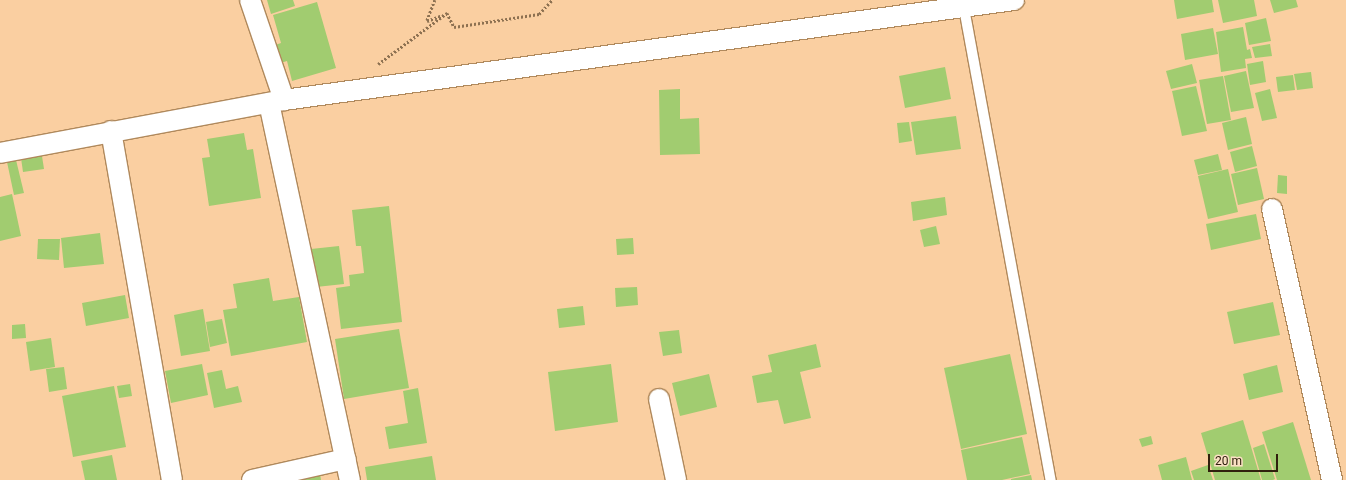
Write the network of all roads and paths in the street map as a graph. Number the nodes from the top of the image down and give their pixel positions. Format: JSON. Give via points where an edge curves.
{"nodes":[{"id":1,"x":250,"y":0,"type":"edge"},
{"id":2,"x":435,"y":0,"type":"edge"},
{"id":3,"x":552,"y":0,"type":"edge"},
{"id":4,"x":1014,"y":0,"type":"edge"},
{"id":5,"x":964,"y":8,"type":"junction"},
{"id":6,"x":447,"y":14,"type":"junction"},
{"id":7,"x":367,"y":90,"type":"junction"},
{"id":8,"x":277,"y":102,"type":"junction"},
{"id":9,"x":111,"y":131,"type":"junction"},
{"id":10,"x":0,"y":153,"type":"edge"},
{"id":11,"x":1272,"y":209,"type":"dead end"},
{"id":12,"x":659,"y":399,"type":"dead end"},
{"id":13,"x":346,"y":459,"type":"junction"},
{"id":14,"x":172,"y":480,"type":"edge"},
{"id":15,"x":252,"y":480,"type":"edge"},
{"id":16,"x":350,"y":480,"type":"edge"},
{"id":17,"x":676,"y":480,"type":"edge"},
{"id":18,"x":1051,"y":480,"type":"edge"},
{"id":19,"x":1332,"y":480,"type":"edge"}],
"edges":[{"from":1,"to":8,"type":"street"},
{"from":2,"to":6,"type":"path","via":[[428,21]]},
{"from":3,"to":6,"type":"path","via":[[539,14],[454,27]]},
{"from":4,"to":5,"type":"street"},
{"from":5,"to":7,"type":"street"},
{"from":5,"to":18,"type":"lane"},
{"from":6,"to":7,"type":"path","via":[[369,70]]},
{"from":7,"to":8,"type":"street"},
{"from":8,"to":9,"type":"street"},
{"from":8,"to":13,"type":"street"},
{"from":9,"to":10,"type":"street"},
{"from":9,"to":14,"type":"street"},
{"from":11,"to":19,"type":"street"},
{"from":12,"to":17,"type":"street"},
{"from":13,"to":15,"type":"street"},
{"from":13,"to":16,"type":"street"}]}
